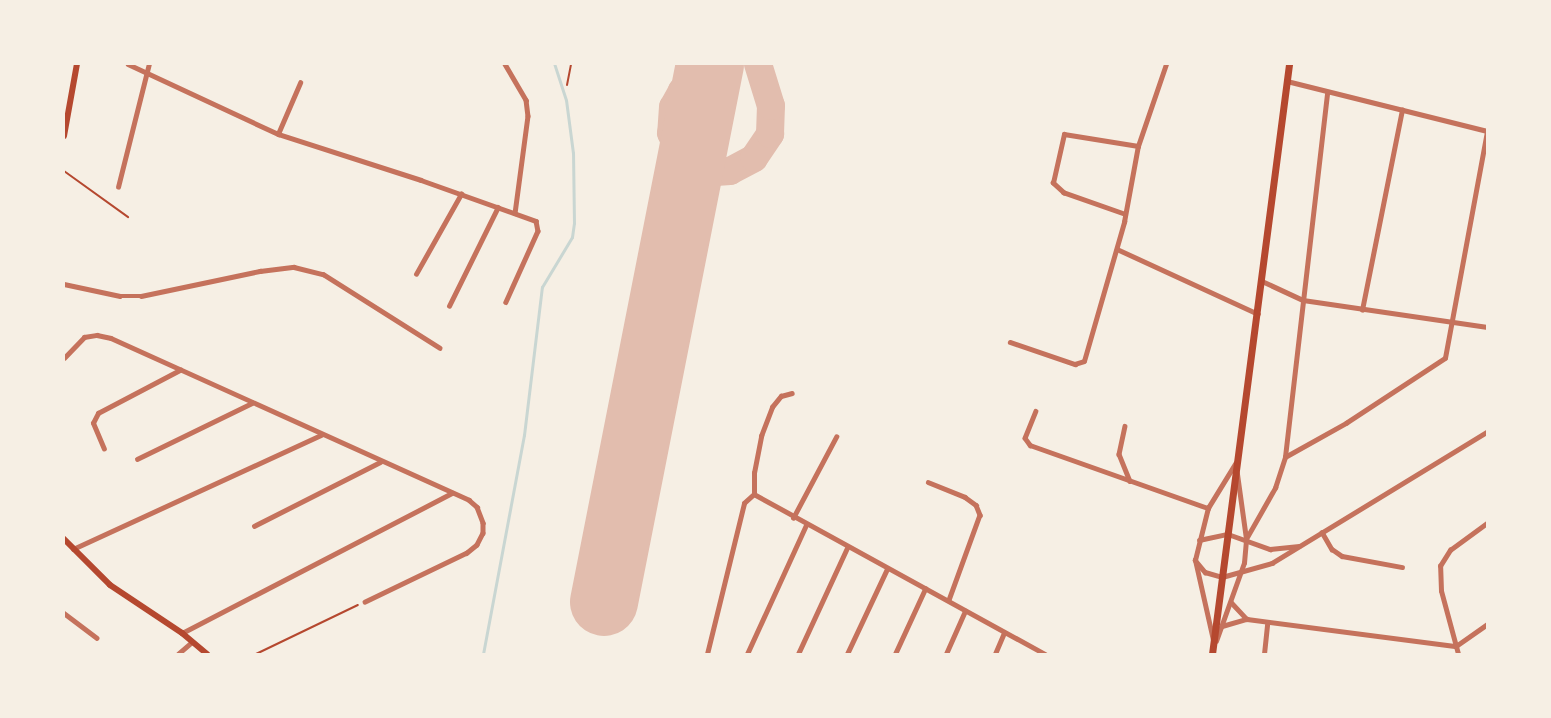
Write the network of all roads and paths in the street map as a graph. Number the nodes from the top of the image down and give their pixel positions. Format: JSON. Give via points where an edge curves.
{"nodes":[{"id":1,"x":77,"y":64,"type":"edge"},
{"id":2,"x":128,"y":64,"type":"edge"},
{"id":3,"x":149,"y":64,"type":"edge"},
{"id":4,"x":505,"y":64,"type":"edge"},
{"id":5,"x":571,"y":64,"type":"edge"},
{"id":6,"x":1166,"y":64,"type":"edge"},
{"id":7,"x":1289,"y":64,"type":"edge"},
{"id":8,"x":148,"y":73,"type":"junction"},
{"id":9,"x":1287,"y":81,"type":"junction"},
{"id":10,"x":300,"y":83,"type":"dead end"},
{"id":11,"x":566,"y":85,"type":"dead end"},
{"id":12,"x":1327,"y":92,"type":"junction"},
{"id":13,"x":1402,"y":110,"type":"junction"},
{"id":14,"x":66,"y":113,"type":"edge"},
{"id":15,"x":1487,"y":131,"type":"edge"},
{"id":16,"x":278,"y":134,"type":"junction"},
{"id":17,"x":64,"y":136,"type":"edge"},
{"id":18,"x":1138,"y":146,"type":"junction"},
{"id":19,"x":64,"y":171,"type":"edge"},
{"id":20,"x":118,"y":187,"type":"dead end"},
{"id":21,"x":461,"y":194,"type":"junction"},
{"id":22,"x":498,"y":207,"type":"junction"},
{"id":23,"x":515,"y":214,"type":"junction"},
{"id":24,"x":1124,"y":214,"type":"junction"},
{"id":25,"x":128,"y":217,"type":"dead end"},
{"id":26,"x":1117,"y":249,"type":"junction"},
{"id":27,"x":416,"y":274,"type":"dead end"},
{"id":28,"x":1262,"y":281,"type":"junction"},
{"id":29,"x":64,"y":284,"type":"edge"},
{"id":30,"x":1303,"y":300,"type":"junction"},
{"id":31,"x":506,"y":302,"type":"dead end"},
{"id":32,"x":449,"y":306,"type":"dead end"},
{"id":33,"x":1362,"y":310,"type":"junction"},
{"id":34,"x":1258,"y":314,"type":"junction"},
{"id":35,"x":1452,"y":324,"type":"junction"},
{"id":36,"x":1487,"y":327,"type":"edge"},
{"id":37,"x":1010,"y":342,"type":"dead end"},
{"id":38,"x":440,"y":348,"type":"dead end"},
{"id":39,"x":64,"y":358,"type":"edge"},
{"id":40,"x":180,"y":370,"type":"junction"},
{"id":41,"x":792,"y":393,"type":"dead end"},
{"id":42,"x":252,"y":403,"type":"junction"},
{"id":43,"x":1036,"y":410,"type":"dead end"},
{"id":44,"x":1125,"y":426,"type":"dead end"},
{"id":45,"x":1487,"y":432,"type":"edge"},
{"id":46,"x":321,"y":435,"type":"junction"},
{"id":47,"x":836,"y":437,"type":"dead end"},
{"id":48,"x":104,"y":449,"type":"dead end"},
{"id":49,"x":1285,"y":457,"type":"junction"},
{"id":50,"x":137,"y":458,"type":"dead end"},
{"id":51,"x":380,"y":462,"type":"junction"},
{"id":52,"x":1236,"y":463,"type":"junction"},
{"id":53,"x":1130,"y":481,"type":"junction"},
{"id":54,"x":928,"y":482,"type":"dead end"},
{"id":55,"x":452,"y":493,"type":"junction"},
{"id":56,"x":754,"y":494,"type":"junction"},
{"id":57,"x":1208,"y":508,"type":"junction"},
{"id":58,"x":793,"y":518,"type":"junction"},
{"id":59,"x":1487,"y":523,"type":"edge"},
{"id":60,"x":806,"y":525,"type":"junction"},
{"id":61,"x":254,"y":526,"type":"dead end"},
{"id":62,"x":1322,"y":532,"type":"junction"},
{"id":63,"x":1228,"y":534,"type":"junction"},
{"id":64,"x":64,"y":539,"type":"edge"},
{"id":65,"x":1246,"y":539,"type":"junction"},
{"id":66,"x":1199,"y":540,"type":"junction"},
{"id":67,"x":1299,"y":546,"type":"junction"},
{"id":68,"x":847,"y":548,"type":"junction"},
{"id":69,"x":72,"y":550,"type":"junction"},
{"id":70,"x":1195,"y":560,"type":"junction"},
{"id":71,"x":1402,"y":567,"type":"dead end"},
{"id":72,"x":887,"y":569,"type":"junction"},
{"id":73,"x":1241,"y":574,"type":"junction"},
{"id":74,"x":1222,"y":577,"type":"junction"},
{"id":75,"x":925,"y":589,"type":"junction"},
{"id":76,"x":949,"y":600,"type":"junction"},
{"id":77,"x":365,"y":602,"type":"joint"},
{"id":78,"x":1231,"y":602,"type":"junction"},
{"id":79,"x":965,"y":611,"type":"junction"},
{"id":80,"x":64,"y":613,"type":"edge"},
{"id":81,"x":1247,"y":619,"type":"junction"},
{"id":82,"x":1267,"y":623,"type":"junction"},
{"id":83,"x":1487,"y":624,"type":"edge"},
{"id":84,"x":1222,"y":626,"type":"junction"},
{"id":85,"x":182,"y":633,"type":"junction"},
{"id":86,"x":1004,"y":633,"type":"junction"},
{"id":87,"x":97,"y":638,"type":"dead end"},
{"id":88,"x":192,"y":642,"type":"junction"},
{"id":89,"x":1214,"y":646,"type":"junction"},
{"id":90,"x":1456,"y":646,"type":"junction"},
{"id":91,"x":178,"y":654,"type":"edge"},
{"id":92,"x":207,"y":654,"type":"edge"},
{"id":93,"x":256,"y":654,"type":"edge"},
{"id":94,"x":707,"y":654,"type":"edge"},
{"id":95,"x":747,"y":654,"type":"edge"},
{"id":96,"x":798,"y":654,"type":"edge"},
{"id":97,"x":847,"y":654,"type":"edge"},
{"id":98,"x":895,"y":654,"type":"edge"},
{"id":99,"x":946,"y":654,"type":"edge"},
{"id":100,"x":995,"y":654,"type":"edge"},
{"id":101,"x":1045,"y":654,"type":"edge"},
{"id":102,"x":1212,"y":654,"type":"edge"},
{"id":103,"x":1264,"y":654,"type":"edge"},
{"id":104,"x":1458,"y":654,"type":"edge"}],
"edges":[{"from":1,"to":14,"type":"main road"},
{"from":2,"to":8,"type":"street"},
{"from":3,"to":8,"type":"street"},
{"from":4,"to":23,"type":"street","via":[[526,100],[528,116]]},
{"from":5,"to":11,"type":"path"},
{"from":6,"to":18,"type":"street"},
{"from":7,"to":9,"type":"main road"},
{"from":8,"to":16,"type":"street"},
{"from":8,"to":20,"type":"street"},
{"from":9,"to":12,"type":"street"},
{"from":9,"to":28,"type":"main road"},
{"from":10,"to":16,"type":"street"},
{"from":12,"to":13,"type":"street"},
{"from":12,"to":30,"type":"street"},
{"from":13,"to":15,"type":"street"},
{"from":13,"to":33,"type":"street"},
{"from":14,"to":17,"type":"main road"},
{"from":15,"to":35,"type":"street"},
{"from":16,"to":21,"type":"street"},
{"from":18,"to":24,"type":"street"},
{"from":18,"to":24,"type":"street","via":[[1067,133],[1062,137],[1053,182],[1055,187]]},
{"from":19,"to":25,"type":"path"},
{"from":21,"to":22,"type":"street"},
{"from":21,"to":27,"type":"street"},
{"from":22,"to":23,"type":"street"},
{"from":22,"to":32,"type":"street"},
{"from":23,"to":31,"type":"street","via":[[536,221],[538,231]]},
{"from":24,"to":26,"type":"street"},
{"from":26,"to":34,"type":"street"},
{"from":26,"to":37,"type":"street","via":[[1084,360],[1075,364]]},
{"from":28,"to":30,"type":"street"},
{"from":28,"to":34,"type":"main road"},
{"from":29,"to":38,"type":"street","via":[[120,296],[141,296],[294,267],[323,274]]},
{"from":30,"to":33,"type":"street"},
{"from":30,"to":49,"type":"street"},
{"from":33,"to":35,"type":"street"},
{"from":34,"to":52,"type":"main road"},
{"from":35,"to":36,"type":"street"},
{"from":35,"to":49,"type":"street","via":[[1445,358],[1346,423]]},
{"from":39,"to":40,"type":"street","via":[[84,337],[97,335]]},
{"from":40,"to":42,"type":"street"},
{"from":40,"to":48,"type":"street","via":[[98,413],[93,423]]},
{"from":41,"to":56,"type":"street","via":[[781,396],[772,407],[761,436],[754,473]]},
{"from":42,"to":46,"type":"street"},
{"from":42,"to":50,"type":"street"},
{"from":43,"to":53,"type":"street","via":[[1026,442]]},
{"from":44,"to":53,"type":"street","via":[[1119,454]]},
{"from":45,"to":62,"type":"street"},
{"from":46,"to":51,"type":"street"},
{"from":46,"to":69,"type":"street"},
{"from":47,"to":58,"type":"street"},
{"from":49,"to":65,"type":"street","via":[[1275,488]]},
{"from":51,"to":55,"type":"street"},
{"from":51,"to":61,"type":"street"},
{"from":52,"to":57,"type":"street"},
{"from":52,"to":63,"type":"main road"},
{"from":52,"to":65,"type":"street"},
{"from":53,"to":57,"type":"street"},
{"from":54,"to":76,"type":"street","via":[[965,497],[976,505],[980,515]]},
{"from":55,"to":77,"type":"street","via":[[469,500],[481,514],[483,533],[477,545],[456,560]]},
{"from":55,"to":85,"type":"street"},
{"from":56,"to":58,"type":"street"},
{"from":56,"to":94,"type":"street","via":[[744,503]]},
{"from":57,"to":66,"type":"street"},
{"from":58,"to":60,"type":"street"},
{"from":59,"to":90,"type":"street","via":[[1450,550],[1440,566],[1441,591]]},
{"from":60,"to":68,"type":"street"},
{"from":60,"to":95,"type":"street"},
{"from":62,"to":67,"type":"street"},
{"from":62,"to":71,"type":"street","via":[[1332,549],[1342,556]]},
{"from":63,"to":65,"type":"street"},
{"from":63,"to":66,"type":"street"},
{"from":63,"to":74,"type":"main road"},
{"from":64,"to":69,"type":"main road"},
{"from":65,"to":67,"type":"street","via":[[1270,549]]},
{"from":65,"to":73,"type":"street"},
{"from":66,"to":70,"type":"street"},
{"from":67,"to":73,"type":"street","via":[[1288,555]]},
{"from":68,"to":72,"type":"street"},
{"from":68,"to":96,"type":"street"},
{"from":69,"to":85,"type":"main road","via":[[110,585]]},
{"from":70,"to":74,"type":"street","via":[[1205,572]]},
{"from":70,"to":89,"type":"street"},
{"from":72,"to":75,"type":"street"},
{"from":72,"to":97,"type":"street"},
{"from":73,"to":74,"type":"street"},
{"from":73,"to":78,"type":"street"},
{"from":74,"to":89,"type":"main road"},
{"from":75,"to":76,"type":"street"},
{"from":75,"to":98,"type":"street"},
{"from":76,"to":79,"type":"street"},
{"from":77,"to":93,"type":"path"},
{"from":78,"to":81,"type":"street"},
{"from":78,"to":84,"type":"street"},
{"from":79,"to":86,"type":"street"},
{"from":79,"to":99,"type":"street"},
{"from":80,"to":87,"type":"street"},
{"from":81,"to":82,"type":"street"},
{"from":81,"to":84,"type":"street"},
{"from":82,"to":90,"type":"street"},
{"from":82,"to":103,"type":"street"},
{"from":83,"to":90,"type":"street"},
{"from":84,"to":89,"type":"street"},
{"from":85,"to":88,"type":"main road"},
{"from":86,"to":100,"type":"street"},
{"from":86,"to":101,"type":"street"},
{"from":88,"to":91,"type":"street"},
{"from":88,"to":92,"type":"main road"},
{"from":89,"to":102,"type":"main road"},
{"from":90,"to":104,"type":"street"}]}
